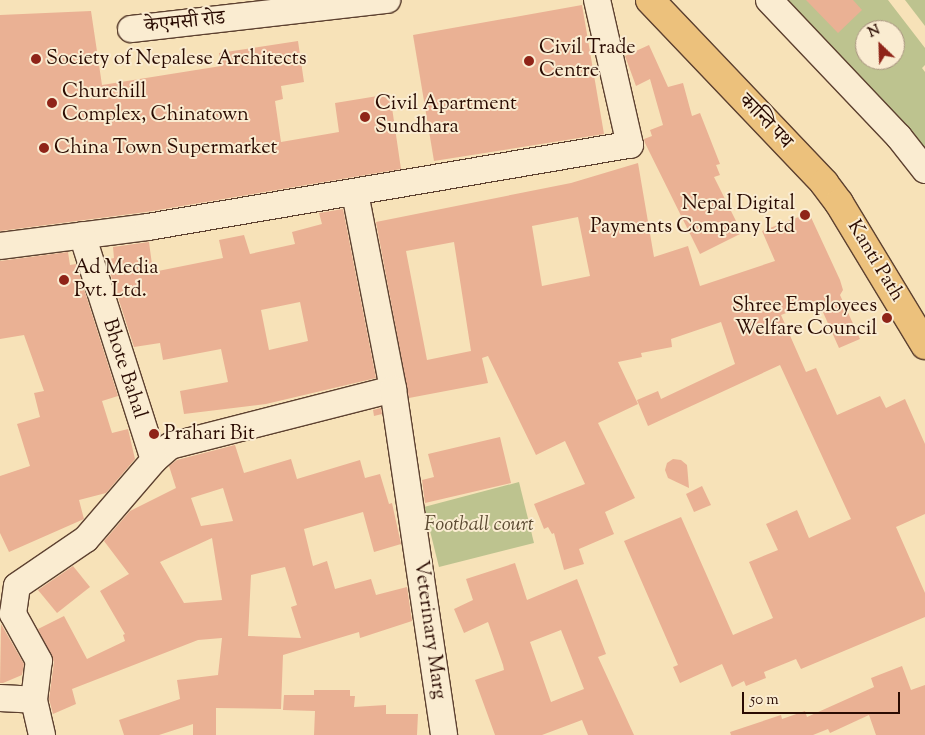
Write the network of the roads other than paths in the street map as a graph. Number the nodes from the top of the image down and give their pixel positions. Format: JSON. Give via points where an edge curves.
{"nodes":[{"id":1,"x":387,"y":0,"type":"edge"},
{"id":2,"x":597,"y":0,"type":"edge"},
{"id":3,"x":650,"y":0,"type":"edge"},
{"id":4,"x":671,"y":0,"type":"edge"},
{"id":5,"x":769,"y":0,"type":"edge"},
{"id":6,"x":131,"y":28,"type":"dead end"},
{"id":7,"x":925,"y":170,"type":"edge"},
{"id":8,"x":355,"y":193,"type":"junction"},
{"id":9,"x":840,"y":203,"type":"joint"},
{"id":10,"x":82,"y":235,"type":"junction"},
{"id":11,"x":0,"y":246,"type":"edge"},
{"id":12,"x":925,"y":313,"type":"edge"},
{"id":13,"x":925,"y":345,"type":"edge"},
{"id":14,"x":392,"y":388,"type":"junction"},
{"id":15,"x":154,"y":460,"type":"junction"},
{"id":16,"x":0,"y":698,"type":"edge"},
{"id":17,"x":34,"y":700,"type":"junction"},
{"id":18,"x":42,"y":735,"type":"edge"},
{"id":19,"x":444,"y":735,"type":"edge"}],
"edges":[{"from":1,"to":6,"type":"street","name":"केएमसी रोड"},
{"from":2,"to":8,"type":"street","via":[[630,145]]},
{"from":3,"to":9,"type":"main road","name":"कान्ति पथ"},
{"from":4,"to":12,"type":"main road","via":[[851,192]]},
{"from":5,"to":7,"type":"street","via":[[899,137]]},
{"from":8,"to":10,"type":"street"},
{"from":8,"to":14,"type":"street","name":"Veterinary Marg"},
{"from":9,"to":13,"type":"main road","name":"Kanti Path"},
{"from":10,"to":11,"type":"street"},
{"from":10,"to":15,"type":"street","name":"Bhote Bahal"},
{"from":14,"to":15,"type":"street","via":[[170,446]]},
{"from":14,"to":19,"type":"street","name":"Veterinary Marg"},
{"from":15,"to":17,"type":"street","via":[[86,539],[17,586],[13,614],[39,661]]},
{"from":16,"to":17,"type":"street"},
{"from":17,"to":18,"type":"street"}]}
